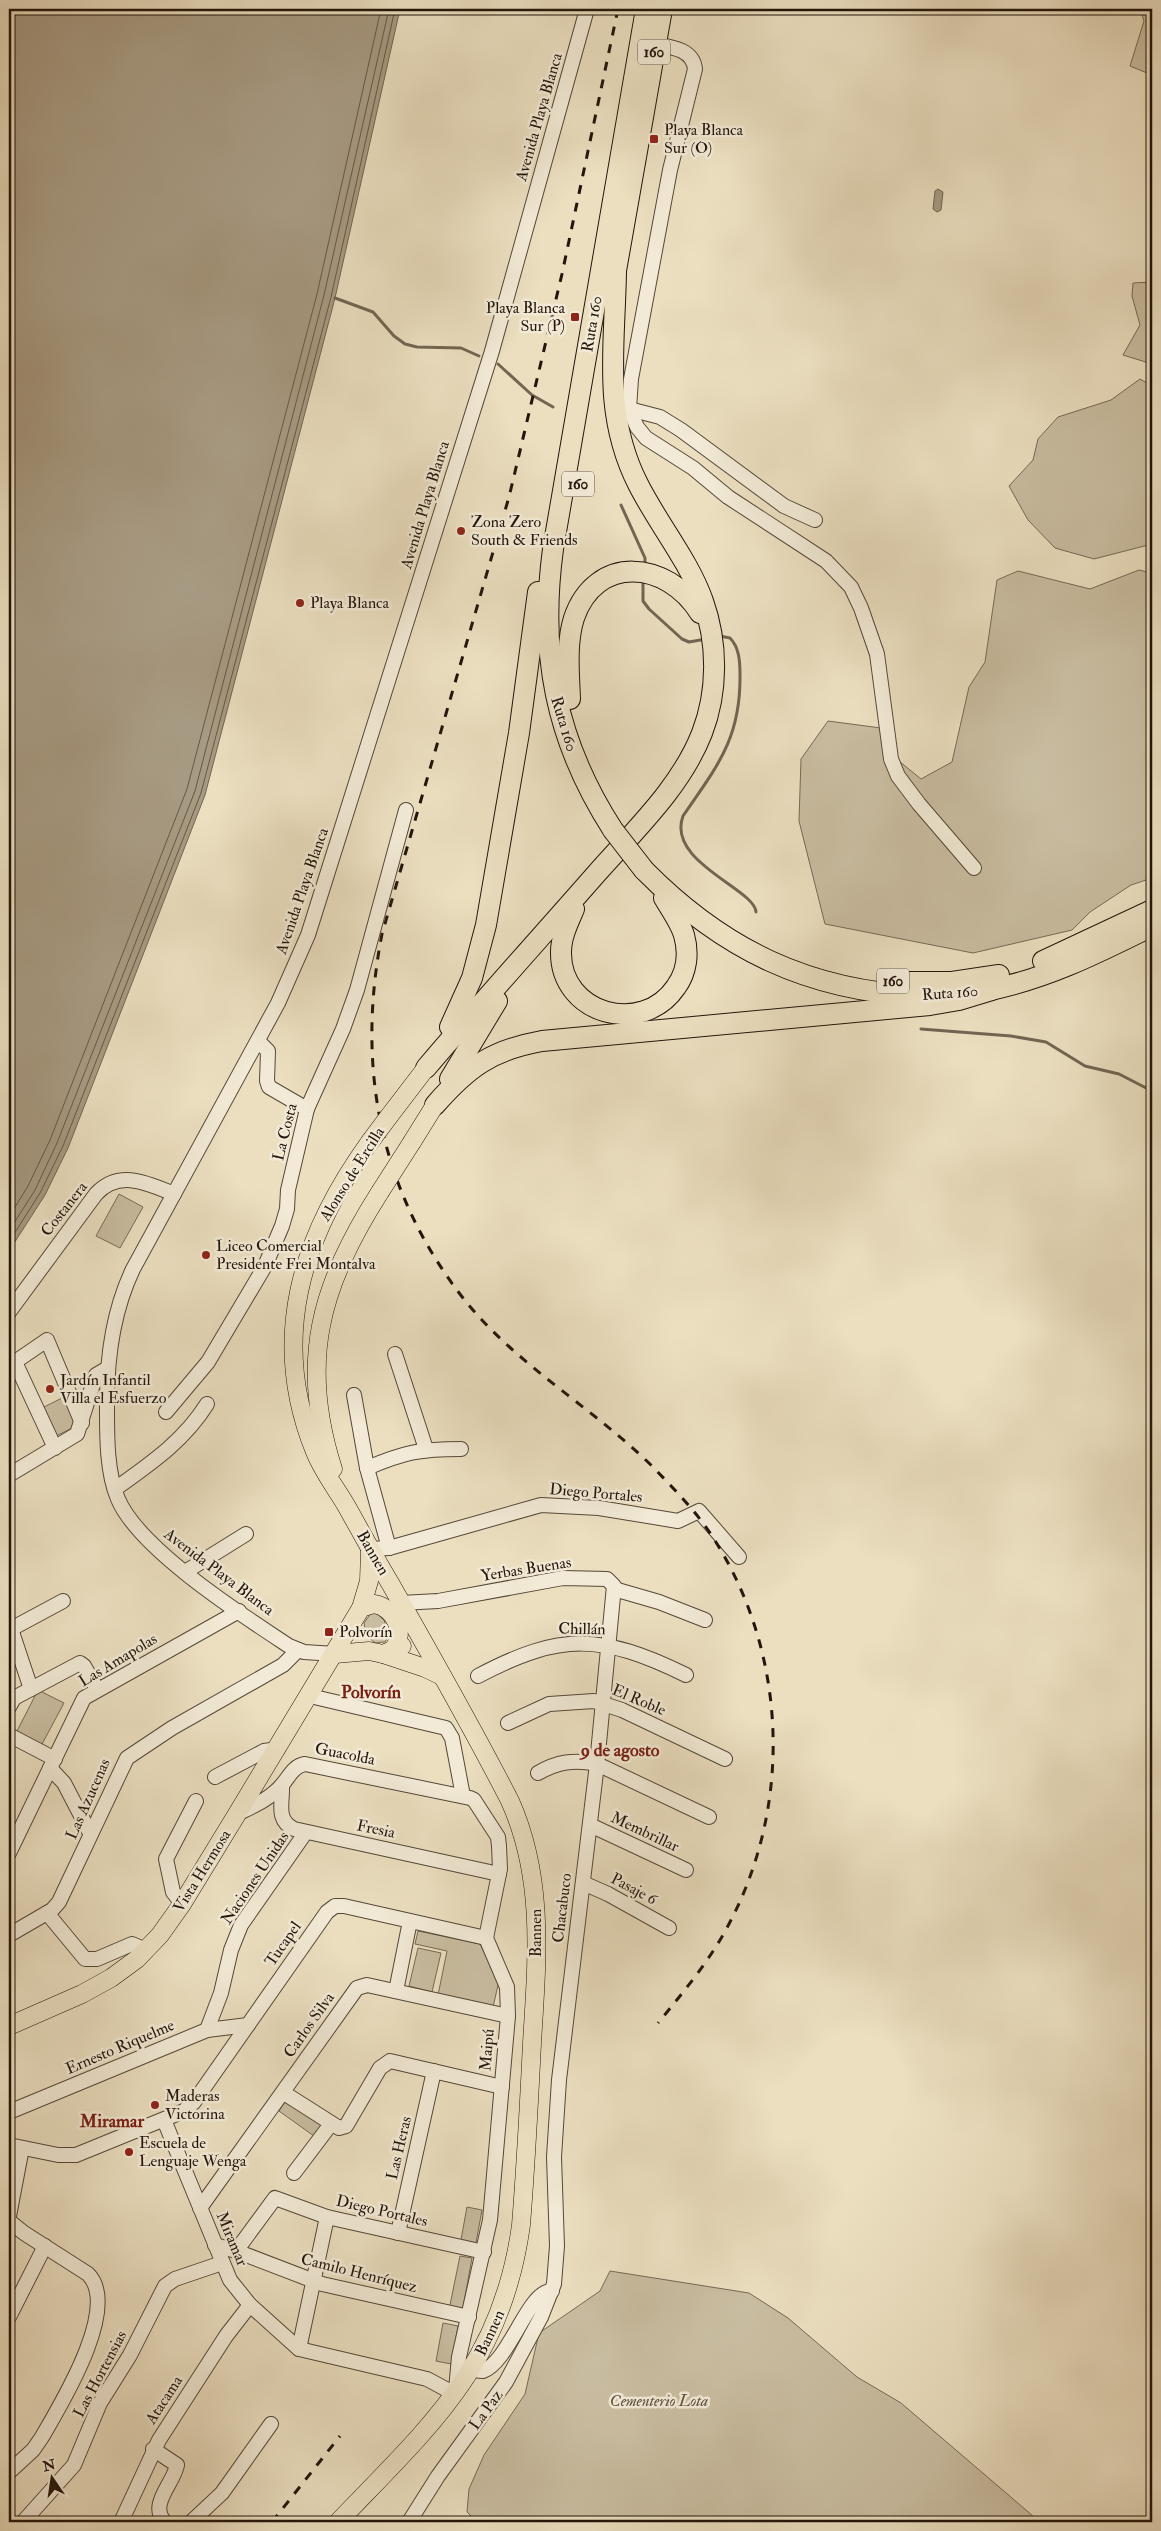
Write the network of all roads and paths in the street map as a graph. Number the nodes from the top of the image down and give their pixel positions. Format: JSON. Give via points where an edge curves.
{"nodes":[{"id":1,"x":587,"y":9,"type":"edge"},
{"id":2,"x":646,"y":9,"type":"edge"},
{"id":3,"x":662,"y":9,"type":"edge"},
{"id":4,"x":655,"y":44,"type":"junction"},
{"id":5,"x":616,"y":271,"type":"junction"},
{"id":6,"x":629,"y":409,"type":"junction"},
{"id":7,"x":815,"y":520,"type":"dead end"},
{"id":8,"x":557,"y":528,"type":"junction"},
{"id":9,"x":711,"y":637,"type":"junction"},
{"id":10,"x":570,"y":699,"type":"junction"},
{"id":11,"x":406,"y":810,"type":"dead end"},
{"id":12,"x":618,"y":826,"type":"junction"},
{"id":13,"x":650,"y":866,"type":"junction"},
{"id":14,"x":974,"y":868,"type":"dead end"},
{"id":15,"x":586,"y":886,"type":"junction"},
{"id":16,"x":1152,"y":910,"type":"edge"},
{"id":17,"x":1152,"y":926,"type":"edge"},
{"id":18,"x":532,"y":949,"type":"junction"},
{"id":19,"x":992,"y":990,"type":"junction"},
{"id":20,"x":258,"y":1041,"type":"junction"},
{"id":21,"x":426,"y":1068,"type":"junction"},
{"id":22,"x":435,"y":1105,"type":"junction"},
{"id":23,"x":307,"y":1109,"type":"junction"},
{"id":24,"x":174,"y":1194,"type":"junction"},
{"id":25,"x":9,"y":1312,"type":"edge"},
{"id":26,"x":395,"y":1354,"type":"dead end"},
{"id":27,"x":12,"y":1364,"type":"edge"},
{"id":28,"x":108,"y":1368,"type":"junction"},
{"id":29,"x":354,"y":1395,"type":"dead end"},
{"id":30,"x":207,"y":1404,"type":"dead end"},
{"id":31,"x":166,"y":1412,"type":"dead end"},
{"id":32,"x":82,"y":1423,"type":"junction"},
{"id":33,"x":55,"y":1448,"type":"junction"},
{"id":34,"x":426,"y":1449,"type":"junction"},
{"id":35,"x":461,"y":1449,"type":"dead end"},
{"id":36,"x":367,"y":1468,"type":"junction"},
{"id":37,"x":9,"y":1475,"type":"edge"},
{"id":38,"x":115,"y":1489,"type":"junction"},
{"id":39,"x":346,"y":1505,"type":"junction"},
{"id":40,"x":246,"y":1534,"type":"dead end"},
{"id":41,"x":389,"y":1548,"type":"junction"},
{"id":42,"x":370,"y":1549,"type":"junction"},
{"id":43,"x":739,"y":1557,"type":"dead end"},
{"id":44,"x":185,"y":1572,"type":"junction"},
{"id":45,"x":614,"y":1589,"type":"junction"},
{"id":46,"x":63,"y":1600,"type":"dead end"},
{"id":47,"x":401,"y":1603,"type":"junction"},
{"id":48,"x":365,"y":1610,"type":"junction"},
{"id":49,"x":239,"y":1611,"type":"junction"},
{"id":50,"x":705,"y":1620,"type":"dead end"},
{"id":51,"x":10,"y":1626,"type":"edge"},
{"id":52,"x":417,"y":1632,"type":"junction"},
{"id":53,"x":609,"y":1646,"type":"junction"},
{"id":54,"x":298,"y":1650,"type":"junction"},
{"id":55,"x":381,"y":1651,"type":"junction"},
{"id":56,"x":335,"y":1654,"type":"junction"},
{"id":57,"x":686,"y":1675,"type":"dead end"},
{"id":58,"x":442,"y":1676,"type":"junction"},
{"id":59,"x":478,"y":1676,"type":"dead end"},
{"id":60,"x":31,"y":1689,"type":"junction"},
{"id":61,"x":97,"y":1690,"type":"junction"},
{"id":62,"x":310,"y":1696,"type":"junction"},
{"id":63,"x":603,"y":1703,"type":"junction"},
{"id":64,"x":11,"y":1704,"type":"edge"},
{"id":65,"x":508,"y":1724,"type":"dead end"},
{"id":66,"x":9,"y":1735,"type":"edge"},
{"id":67,"x":278,"y":1749,"type":"junction"},
{"id":68,"x":725,"y":1758,"type":"dead end"},
{"id":69,"x":53,"y":1763,"type":"junction"},
{"id":70,"x":597,"y":1764,"type":"junction"},
{"id":71,"x":538,"y":1773,"type":"dead end"},
{"id":72,"x":215,"y":1777,"type":"dead end"},
{"id":73,"x":282,"y":1785,"type":"junction"},
{"id":74,"x":463,"y":1796,"type":"junction"},
{"id":75,"x":196,"y":1801,"type":"dead end"},
{"id":76,"x":237,"y":1814,"type":"junction"},
{"id":77,"x":709,"y":1818,"type":"dead end"},
{"id":78,"x":590,"y":1825,"type":"junction"},
{"id":79,"x":306,"y":1832,"type":"junction"},
{"id":80,"x":90,"y":1833,"type":"junction"},
{"id":81,"x":9,"y":1853,"type":"edge"},
{"id":82,"x":686,"y":1870,"type":"dead end"},
{"id":83,"x":499,"y":1874,"type":"junction"},
{"id":84,"x":583,"y":1884,"type":"junction"},
{"id":85,"x":182,"y":1904,"type":"junction"},
{"id":86,"x":47,"y":1913,"type":"junction"},
{"id":87,"x":410,"y":1921,"type":"junction"},
{"id":88,"x":669,"y":1928,"type":"dead end"},
{"id":89,"x":9,"y":1934,"type":"edge"},
{"id":90,"x":486,"y":1938,"type":"junction"},
{"id":91,"x":146,"y":1950,"type":"junction"},
{"id":92,"x":396,"y":1991,"type":"junction"},
{"id":93,"x":508,"y":2016,"type":"junction"},
{"id":94,"x":9,"y":2026,"type":"edge"},
{"id":95,"x":248,"y":2026,"type":"junction"},
{"id":96,"x":207,"y":2030,"type":"junction"},
{"id":97,"x":434,"y":2071,"type":"junction"},
{"id":98,"x":502,"y":2087,"type":"junction"},
{"id":99,"x":284,"y":2093,"type":"junction"},
{"id":100,"x":9,"y":2112,"type":"edge"},
{"id":101,"x":164,"y":2120,"type":"junction"},
{"id":102,"x":330,"y":2124,"type":"junction"},
{"id":103,"x":15,"y":2146,"type":"edge"},
{"id":104,"x":294,"y":2173,"type":"dead end"},
{"id":105,"x":12,"y":2187,"type":"edge"},
{"id":106,"x":200,"y":2208,"type":"junction"},
{"id":107,"x":9,"y":2216,"type":"edge"},
{"id":108,"x":327,"y":2217,"type":"junction"},
{"id":109,"x":9,"y":2221,"type":"edge"},
{"id":110,"x":398,"y":2233,"type":"junction"},
{"id":111,"x":214,"y":2245,"type":"junction"},
{"id":112,"x":45,"y":2246,"type":"junction"},
{"id":113,"x":236,"y":2251,"type":"junction"},
{"id":114,"x":484,"y":2252,"type":"junction"},
{"id":115,"x":222,"y":2263,"type":"junction"},
{"id":116,"x":313,"y":2282,"type":"junction"},
{"id":117,"x":552,"y":2291,"type":"junction"},
{"id":118,"x":250,"y":2305,"type":"junction"},
{"id":119,"x":9,"y":2317,"type":"edge"},
{"id":120,"x":468,"y":2317,"type":"junction"},
{"id":121,"x":299,"y":2349,"type":"junction"},
{"id":122,"x":471,"y":2370,"type":"junction"},
{"id":123,"x":455,"y":2394,"type":"junction"},
{"id":124,"x":271,"y":2424,"type":"dead end"},
{"id":125,"x":153,"y":2449,"type":"junction"},
{"id":126,"x":9,"y":2472,"type":"edge"},
{"id":127,"x":23,"y":2522,"type":"edge"},
{"id":128,"x":121,"y":2522,"type":"edge"},
{"id":129,"x":165,"y":2522,"type":"edge"},
{"id":130,"x":191,"y":2522,"type":"edge"},
{"id":131,"x":338,"y":2522,"type":"edge"},
{"id":132,"x":409,"y":2522,"type":"edge"}],
"edges":[{"from":1,"to":20,"type":"street","name":"Avenida Playa Blanca","via":[[495,341],[339,840],[302,951]]},
{"from":2,"to":8,"type":"highway","name":"Ruta 160","number":"160"},
{"from":3,"to":4,"type":"highway","name":"Ruta 160","number":"160"},
{"from":4,"to":5,"type":"highway","name":"Ruta 160","number":"160"},
{"from":4,"to":6,"type":"street","via":[[683,51],[693,61],[695,69],[670,170],[631,379]]},
{"from":5,"to":9,"type":"highway","via":[[612,384],[619,434],[638,485],[700,593]]},
{"from":5,"to":10,"type":"highway","name":"Ruta 160","number":"160","via":[[569,531],[561,593],[561,644]]},
{"from":6,"to":7,"type":"street","via":[[667,421],[784,506]]},
{"from":6,"to":14,"type":"street","via":[[637,428],[646,438],[826,561],[851,587],[862,608],[877,654],[891,759],[898,776]]},
{"from":8,"to":12,"type":"highway","name":"Ruta 160","number":"160","via":[[547,610],[554,691],[583,779]]},
{"from":8,"to":21,"type":"highway","via":[[536,602],[519,733],[482,943],[466,994]]},
{"from":9,"to":10,"type":"highway","via":[[696,606],[674,584],[648,573],[614,576],[589,594],[575,618],[569,656]]},
{"from":9,"to":15,"type":"highway","via":[[713,694],[707,722],[696,748],[665,796]]},
{"from":10,"to":12,"type":"highway","name":"Ruta 160","number":"160","via":[[589,759]]},
{"from":11,"to":23,"type":"street","name":"La Costa","via":[[357,990]]},
{"from":12,"to":13,"type":"highway","name":"Ruta 160","number":"160"},
{"from":13,"to":15,"type":"highway","via":[[684,936],[686,953],[682,976],[675,990],[661,1003],[640,1014],[617,1015],[599,1010],[583,1001],[566,979],[561,961],[562,943],[567,924]]},
{"from":13,"to":16,"type":"highway","name":"Ruta 160","number":"160","via":[[734,928],[770,947],[826,969],[901,982],[960,982],[1018,970],[1065,952]]},
{"from":13,"to":19,"type":"highway","name":"Ruta 160","number":"160","via":[[687,910],[729,941],[800,974],[840,986],[902,995],[940,996]]},
{"from":15,"to":18,"type":"highway"},
{"from":17,"to":19,"type":"highway","name":"Ruta 160","number":"160","via":[[1058,971]]},
{"from":18,"to":21,"type":"highway","via":[[484,999]]},
{"from":18,"to":22,"type":"highway","via":[[484,1021]]},
{"from":19,"to":22,"type":"highway","via":[[930,1005],[529,1043],[487,1057],[466,1072]]},
{"from":20,"to":23,"type":"street","via":[[268,1051],[269,1087]]},
{"from":20,"to":24,"type":"street","name":"Avenida Playa Blanca"},
{"from":21,"to":39,"type":"main road","name":"Alonso de Ercilla","bridge":true,"via":[[369,1144],[332,1201],[316,1232],[302,1275],[295,1321],[295,1372],[305,1421],[322,1466]]},
{"from":22,"to":39,"type":"main road","name":"Alonso de Ercilla","bridge":true,"via":[[350,1241],[324,1308],[316,1376],[319,1410],[330,1460]]},
{"from":23,"to":31,"type":"street","name":"La Costa","via":[[288,1190],[286,1216],[266,1266],[208,1362]]},
{"from":24,"to":25,"type":"street","name":"Costanera","via":[[134,1180],[121,1180],[104,1186]]},
{"from":24,"to":28,"type":"street","name":"Avenida Playa Blanca","via":[[121,1297],[112,1330]]},
{"from":26,"to":34,"type":"street"},
{"from":27,"to":32,"type":"street","via":[[47,1340]]},
{"from":27,"to":33,"type":"street"},
{"from":28,"to":32,"type":"street","via":[[96,1375]]},
{"from":28,"to":38,"type":"street","name":"Avenida Playa Blanca","via":[[107,1415]]},
{"from":29,"to":36,"type":"street"},
{"from":30,"to":38,"type":"street","via":[[178,1440]]},
{"from":32,"to":33,"type":"street","via":[[77,1434]]},
{"from":33,"to":37,"type":"street"},
{"from":34,"to":35,"type":"street"},
{"from":34,"to":36,"type":"street","via":[[400,1454]]},
{"from":36,"to":41,"type":"street"},
{"from":38,"to":44,"type":"street","name":"Avenida Playa Blanca","via":[[120,1505],[133,1523]]},
{"from":39,"to":42,"type":"main road","name":"Bannen"},
{"from":40,"to":44,"type":"street"},
{"from":41,"to":42,"type":"street","name":"Diego Portales"},
{"from":41,"to":43,"type":"street","name":"Diego Portales","via":[[541,1505],[599,1508],[678,1520],[699,1511]]},
{"from":42,"to":47,"type":"main road","name":"Bannen"},
{"from":42,"to":48,"type":"main road","name":"Vista Hermosa"},
{"from":44,"to":49,"type":"street","name":"Avenida Playa Blanca"},
{"from":45,"to":47,"type":"street","name":"Yerbas Buenas","via":[[607,1579],[563,1578],[438,1601]]},
{"from":45,"to":50,"type":"street","name":"Yerbas Buenas"},
{"from":45,"to":53,"type":"street","name":"Chacabuco"},
{"from":46,"to":51,"type":"street"},
{"from":47,"to":48,"type":"main road"},
{"from":47,"to":52,"type":"main road","name":"Bannen"},
{"from":48,"to":55,"type":"main road","via":[[358,1637]]},
{"from":48,"to":55,"type":"main road","via":[[388,1610],[399,1628],[399,1639]]},
{"from":48,"to":56,"type":"main road","name":"Vista Hermosa"},
{"from":49,"to":54,"type":"street","name":"Avenida Playa Blanca"},
{"from":49,"to":61,"type":"street","name":"Las Amapolas"},
{"from":51,"to":60,"type":"street"},
{"from":52,"to":55,"type":"main road","via":[[406,1644]]},
{"from":52,"to":58,"type":"main road","name":"Bannen"},
{"from":53,"to":57,"type":"street","name":"Chillán","via":[[644,1655]]},
{"from":53,"to":59,"type":"street","name":"Chillán","via":[[578,1643],[549,1646],[514,1657]]},
{"from":53,"to":63,"type":"street","name":"Chacabuco"},
{"from":54,"to":56,"type":"street","name":"Avenida Playa Blanca"},
{"from":54,"to":80,"type":"street","name":"Las Azucenas","via":[[283,1665],[130,1755],[122,1765]]},
{"from":55,"to":56,"type":"main road"},
{"from":55,"to":58,"type":"main road"},
{"from":56,"to":62,"type":"main road","name":"Vista Hermosa"},
{"from":58,"to":122,"type":"main road","name":"Bannen","via":[[517,1815],[531,1862],[537,1916],[530,2086],[518,2243],[503,2303]]},
{"from":60,"to":61,"type":"street","via":[[80,1663]]},
{"from":60,"to":64,"type":"street"},
{"from":61,"to":69,"type":"street","name":"Las Amapolas","via":[[82,1701]]},
{"from":62,"to":67,"type":"main road","name":"Vista Hermosa"},
{"from":62,"to":74,"type":"street","via":[[446,1728],[452,1738]]},
{"from":63,"to":65,"type":"street","name":"El Roble","via":[[549,1704]]},
{"from":63,"to":68,"type":"street","name":"El Roble"},
{"from":63,"to":70,"type":"street","name":"Chacabuco"},
{"from":66,"to":69,"type":"street"},
{"from":67,"to":72,"type":"street","via":[[264,1751]]},
{"from":67,"to":76,"type":"main road","name":"Vista Hermosa"},
{"from":69,"to":80,"type":"street"},
{"from":69,"to":81,"type":"street","name":"Las Amapolas"},
{"from":70,"to":71,"type":"street","via":[[561,1762]]},
{"from":70,"to":77,"type":"street"},
{"from":70,"to":78,"type":"street","name":"Chacabuco"},
{"from":73,"to":74,"type":"street","name":"Guacolda","via":[[296,1767],[305,1764]]},
{"from":73,"to":76,"type":"street","name":"Guacolda","via":[[267,1798]]},
{"from":73,"to":79,"type":"street","name":"Fresia","via":[[284,1821],[290,1827]]},
{"from":74,"to":83,"type":"street","via":[[474,1800],[498,1837]]},
{"from":75,"to":85,"type":"street","via":[[166,1859],[173,1892]]},
{"from":76,"to":85,"type":"main road","name":"Vista Hermosa"},
{"from":78,"to":82,"type":"street","name":"Membrillar"},
{"from":78,"to":84,"type":"street","name":"Chacabuco"},
{"from":79,"to":83,"type":"street","name":"Fresia"},
{"from":79,"to":96,"type":"street","name":"Naciones Unidas","via":[[241,1925]]},
{"from":80,"to":86,"type":"street","name":"Las Azucenas","via":[[59,1902]]},
{"from":83,"to":90,"type":"street"},
{"from":84,"to":88,"type":"street","name":"Pasaje 6"},
{"from":84,"to":117,"type":"street","name":"Chacabuco","via":[[558,2080],[554,2157],[558,2246]]},
{"from":85,"to":91,"type":"main road","name":"Vista Hermosa"},
{"from":86,"to":89,"type":"street","name":"Las Azucenas"},
{"from":86,"to":91,"type":"street","via":[[82,1957],[88,1960],[129,1945],[135,1944]]},
{"from":87,"to":90,"type":"street","name":"Tucapel"},
{"from":87,"to":92,"type":"street"},
{"from":87,"to":95,"type":"street","name":"Tucapel","via":[[344,1906],[332,1907]]},
{"from":90,"to":93,"type":"street","name":"Maipú","via":[[507,1987]]},
{"from":91,"to":94,"type":"main road","name":"Vista Hermosa","via":[[98,1986]]},
{"from":92,"to":93,"type":"street","name":"Carlos Silva"},
{"from":92,"to":99,"type":"street","name":"Carlos Silva","via":[[367,1985],[357,1988]]},
{"from":93,"to":98,"type":"street","name":"Maipú"},
{"from":95,"to":96,"type":"street","name":"Ernesto Riquelme"},
{"from":95,"to":101,"type":"street","name":"Tucapel","via":[[194,2102],[184,2111]]},
{"from":96,"to":100,"type":"street","name":"Ernesto Riquelme"},
{"from":97,"to":98,"type":"street"},
{"from":97,"to":102,"type":"street","via":[[387,2062],[380,2068],[346,2126],[339,2128]]},
{"from":97,"to":110,"type":"street","name":"Las Heras"},
{"from":98,"to":114,"type":"street","name":"Maipú","via":[[492,2204]]},
{"from":99,"to":102,"type":"street"},
{"from":99,"to":106,"type":"street","name":"Carlos Silva"},
{"from":101,"to":103,"type":"street","via":[[76,2155],[58,2156]]},
{"from":101,"to":106,"type":"street","name":"Miramar"},
{"from":102,"to":104,"type":"street"},
{"from":103,"to":105,"type":"street"},
{"from":105,"to":107,"type":"street"},
{"from":106,"to":111,"type":"street","name":"Miramar"},
{"from":108,"to":110,"type":"street","name":"Diego Portales"},
{"from":108,"to":113,"type":"street","name":"Diego Portales","via":[[275,2198]]},
{"from":108,"to":116,"type":"street"},
{"from":109,"to":112,"type":"street"},
{"from":110,"to":114,"type":"street","name":"Diego Portales"},
{"from":111,"to":113,"type":"street","name":"Camilo Henríquez"},
{"from":111,"to":115,"type":"street","name":"Miramar"},
{"from":112,"to":119,"type":"street"},
{"from":112,"to":126,"type":"street","via":[[95,2282],[98,2293],[95,2328],[42,2438]]},
{"from":113,"to":116,"type":"street","name":"Camilo Henríquez"},
{"from":114,"to":120,"type":"street","name":"Maipú"},
{"from":115,"to":118,"type":"street","name":"Miramar","via":[[234,2286]]},
{"from":115,"to":127,"type":"street","name":"Las Hortensias","via":[[175,2279],[166,2286],[130,2356],[100,2403],[74,2465]]},
{"from":116,"to":120,"type":"street","name":"Camilo Henríquez"},
{"from":116,"to":121,"type":"street"},
{"from":117,"to":122,"type":"street","via":[[545,2291],[537,2297],[494,2364],[483,2372]]},
{"from":117,"to":132,"type":"street","name":"La Paz","via":[[506,2382]]},
{"from":118,"to":121,"type":"street","name":"Miramar"},
{"from":118,"to":125,"type":"street","name":"Atacama","via":[[226,2336]]},
{"from":120,"to":123,"type":"street","name":"Maipú"},
{"from":121,"to":123,"type":"street","name":"Miramar","via":[[427,2379]]},
{"from":122,"to":123,"type":"main road","name":"Bannen"},
{"from":123,"to":131,"type":"main road","via":[[424,2432]]},
{"from":124,"to":130,"type":"street","via":[[222,2493]]},
{"from":125,"to":128,"type":"street","name":"Atacama"},
{"from":125,"to":129,"type":"street","via":[[177,2465],[160,2501],[160,2515]]}]}
